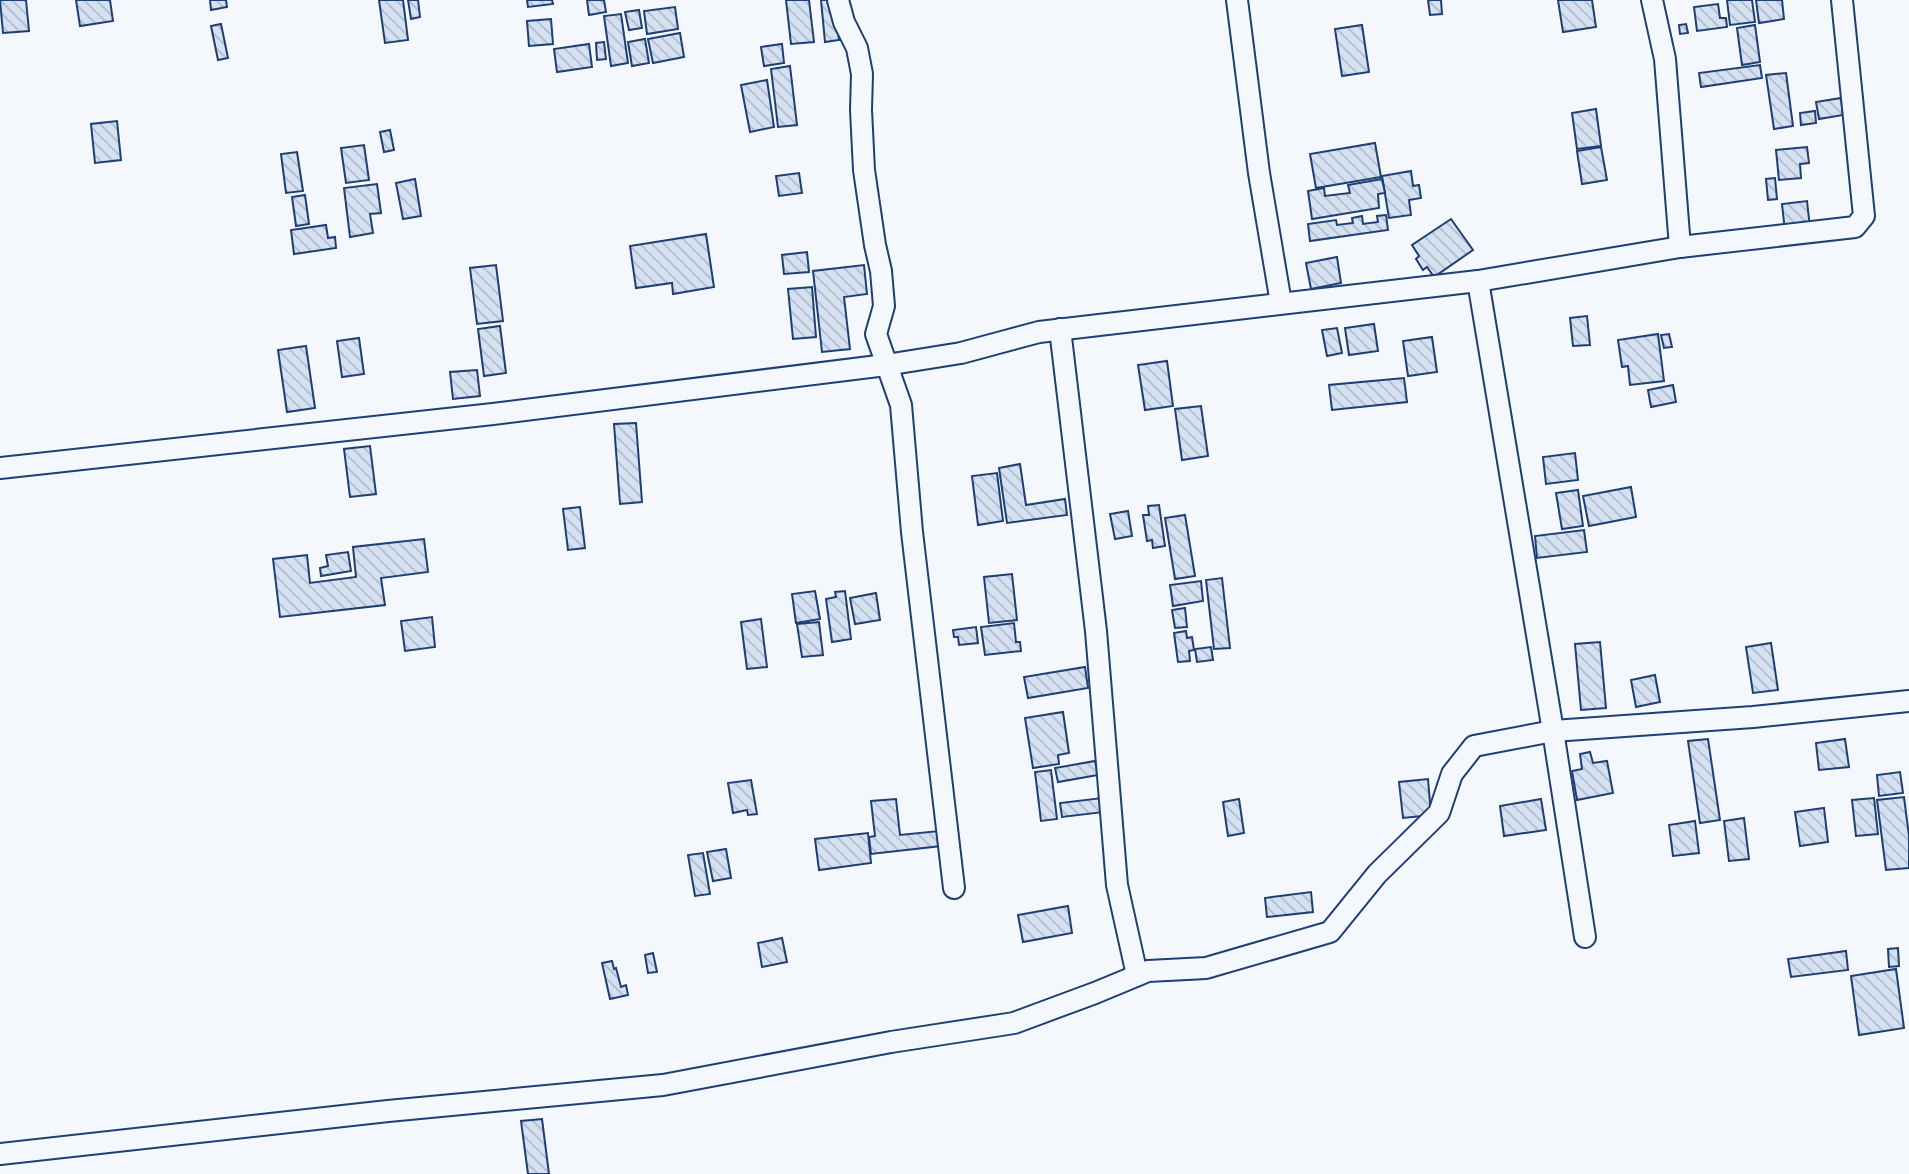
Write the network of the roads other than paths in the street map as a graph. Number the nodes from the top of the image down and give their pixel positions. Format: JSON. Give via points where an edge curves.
{"nodes":[{"id":1,"x":838,"y":0,"type":"edge"},
{"id":2,"x":1237,"y":0,"type":"edge"},
{"id":3,"x":1652,"y":0,"type":"edge"},
{"id":4,"x":1842,"y":0,"type":"edge"},
{"id":5,"x":1680,"y":247,"type":"junction"},
{"id":6,"x":1478,"y":281,"type":"junction"},
{"id":7,"x":1281,"y":303,"type":"junction"},
{"id":8,"x":1060,"y":329,"type":"junction"},
{"id":9,"x":886,"y":365,"type":"junction"},
{"id":10,"x":0,"y":468,"type":"edge"},
{"id":11,"x":1909,"y":701,"type":"edge"},
{"id":12,"x":1553,"y":731,"type":"junction"},
{"id":13,"x":954,"y":888,"type":"dead end"},
{"id":14,"x":1585,"y":937,"type":"dead end"},
{"id":15,"x":1137,"y":975,"type":"junction"},
{"id":16,"x":0,"y":1154,"type":"edge"}],
"edges":[{"from":1,"to":9,"type":"street","via":[[862,74],[864,170],[884,306],[876,334]]},
{"from":2,"to":7,"type":"street"},
{"from":3,"to":5,"type":"street","via":[[1665,59]]},
{"from":4,"to":5,"type":"street","via":[[1864,216],[1855,227]]},
{"from":5,"to":6,"type":"street"},
{"from":6,"to":7,"type":"street"},
{"from":6,"to":12,"type":"street"},
{"from":7,"to":8,"type":"street"},
{"from":8,"to":9,"type":"street"},
{"from":8,"to":15,"type":"street","via":[[1096,631],[1117,885]]},
{"from":9,"to":10,"type":"street"},
{"from":9,"to":13,"type":"street","via":[[901,405]]},
{"from":11,"to":12,"type":"street"},
{"from":12,"to":14,"type":"street"},
{"from":12,"to":15,"type":"street","via":[[1474,746],[1452,774],[1439,813],[1377,874],[1330,932],[1206,968]]},
{"from":15,"to":16,"type":"street","via":[[1014,1023],[663,1085]]}]}
